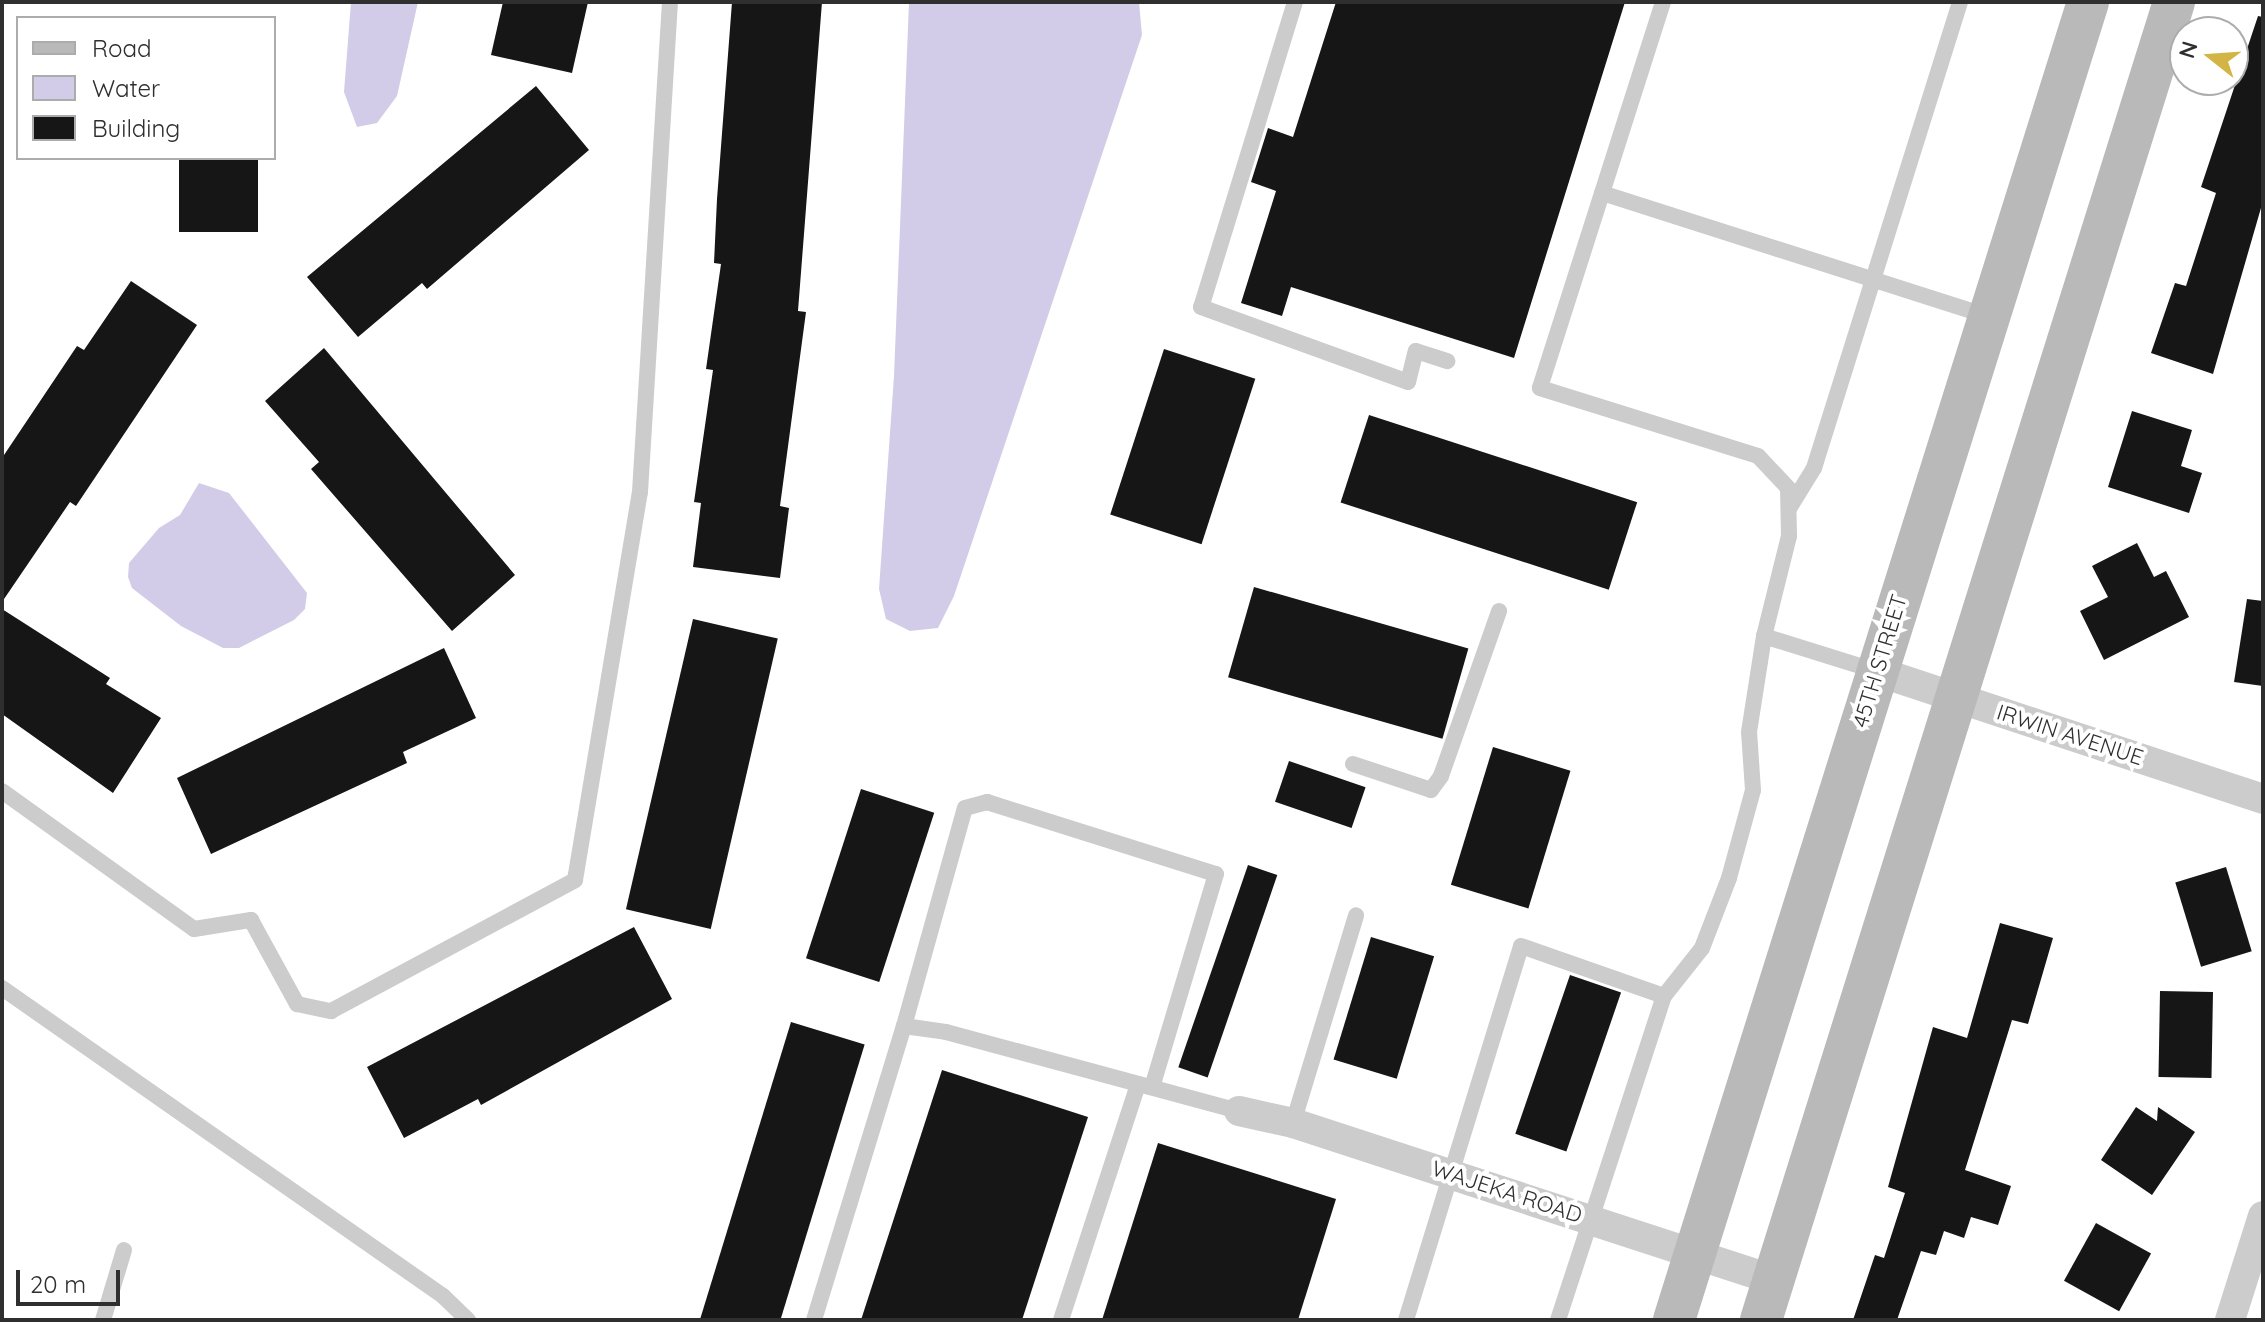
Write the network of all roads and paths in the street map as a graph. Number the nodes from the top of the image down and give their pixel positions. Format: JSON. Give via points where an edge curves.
{"nodes":[{"id":1,"x":670,"y":2,"type":"edge"},
{"id":2,"x":1295,"y":2,"type":"edge"},
{"id":3,"x":1663,"y":2,"type":"edge"},
{"id":4,"x":1960,"y":2,"type":"edge"},
{"id":5,"x":2088,"y":2,"type":"edge"},
{"id":6,"x":2174,"y":2,"type":"edge"},
{"id":7,"x":1602,"y":193,"type":"junction"},
{"id":8,"x":1873,"y":279,"type":"junction"},
{"id":9,"x":1989,"y":316,"type":"junction"},
{"id":10,"x":1447,"y":361,"type":"dead end"},
{"id":11,"x":1788,"y":510,"type":"junction"},
{"id":12,"x":1499,"y":611,"type":"dead end"},
{"id":13,"x":1764,"y":636,"type":"junction"},
{"id":14,"x":1876,"y":671,"type":"junction"},
{"id":15,"x":1956,"y":698,"type":"junction"},
{"id":16,"x":1353,"y":764,"type":"dead end"},
{"id":17,"x":2,"y":791,"type":"edge"},
{"id":18,"x":2263,"y":799,"type":"edge"},
{"id":19,"x":1356,"y":915,"type":"dead end"},
{"id":20,"x":2,"y":988,"type":"edge"},
{"id":21,"x":1664,"y":996,"type":"junction"},
{"id":22,"x":904,"y":1026,"type":"junction"},
{"id":23,"x":1145,"y":1085,"type":"junction"},
{"id":24,"x":1239,"y":1111,"type":"joint"},
{"id":25,"x":1293,"y":1123,"type":"junction"},
{"id":26,"x":1452,"y":1175,"type":"junction"},
{"id":27,"x":2263,"y":1216,"type":"edge"},
{"id":28,"x":1592,"y":1220,"type":"junction"},
{"id":29,"x":124,"y":1250,"type":"dead end"},
{"id":30,"x":1695,"y":1254,"type":"junction"},
{"id":31,"x":1774,"y":1280,"type":"junction"},
{"id":32,"x":103,"y":1320,"type":"edge"},
{"id":33,"x":468,"y":1320,"type":"edge"},
{"id":34,"x":814,"y":1320,"type":"edge"},
{"id":35,"x":1061,"y":1320,"type":"edge"},
{"id":36,"x":1406,"y":1320,"type":"edge"},
{"id":37,"x":1558,"y":1320,"type":"edge"},
{"id":38,"x":1674,"y":1320,"type":"edge"},
{"id":39,"x":1761,"y":1320,"type":"edge"},
{"id":40,"x":2230,"y":1320,"type":"edge"}],
"edges":[{"from":1,"to":17,"type":"lane","via":[[640,492],[575,880],[331,1011],[297,1004],[251,920],[194,929]]},
{"from":2,"to":10,"type":"lane","via":[[1201,307],[1408,382],[1416,351]]},
{"from":3,"to":7,"type":"lane"},
{"from":4,"to":8,"type":"lane"},
{"from":5,"to":9,"type":"main road","name":"45TH STREET"},
{"from":6,"to":15,"type":"main road"},
{"from":7,"to":8,"type":"lane"},
{"from":7,"to":11,"type":"lane","via":[[1540,388],[1758,456],[1788,488]]},
{"from":8,"to":9,"type":"lane"},
{"from":8,"to":11,"type":"lane","via":[[1814,468]]},
{"from":9,"to":14,"type":"main road","name":"45TH STREET"},
{"from":11,"to":13,"type":"lane","via":[[1789,536]]},
{"from":12,"to":16,"type":"lane","via":[[1441,776],[1431,790]]},
{"from":13,"to":14,"type":"lane"},
{"from":13,"to":21,"type":"lane","via":[[1749,732],[1753,790],[1729,878],[1702,948]]},
{"from":14,"to":15,"type":"street","name":"IRWIN AVENUE"},
{"from":14,"to":30,"type":"main road","name":"45TH STREET"},
{"from":15,"to":18,"type":"street","name":"IRWIN AVENUE"},
{"from":15,"to":31,"type":"main road"},
{"from":19,"to":25,"type":"lane"},
{"from":20,"to":33,"type":"lane","via":[[443,1296]]},
{"from":21,"to":26,"type":"lane","via":[[1521,946]]},
{"from":21,"to":28,"type":"lane"},
{"from":22,"to":23,"type":"lane"},
{"from":22,"to":23,"type":"lane","via":[[965,808],[987,802],[1216,874]]},
{"from":22,"to":34,"type":"lane"},
{"from":23,"to":24,"type":"lane"},
{"from":23,"to":35,"type":"lane"},
{"from":24,"to":25,"type":"street","name":"WAJEKA ROAD"},
{"from":25,"to":26,"type":"street","name":"WAJEKA ROAD"},
{"from":26,"to":28,"type":"street","name":"WAJEKA ROAD"},
{"from":26,"to":36,"type":"lane"},
{"from":27,"to":40,"type":"street"},
{"from":28,"to":30,"type":"street","name":"WAJEKA ROAD"},
{"from":28,"to":37,"type":"lane"},
{"from":29,"to":32,"type":"lane"},
{"from":30,"to":31,"type":"street","name":"WAJEKA ROAD"},
{"from":30,"to":38,"type":"main road","name":"45TH STREET"},
{"from":31,"to":39,"type":"main road"}]}
